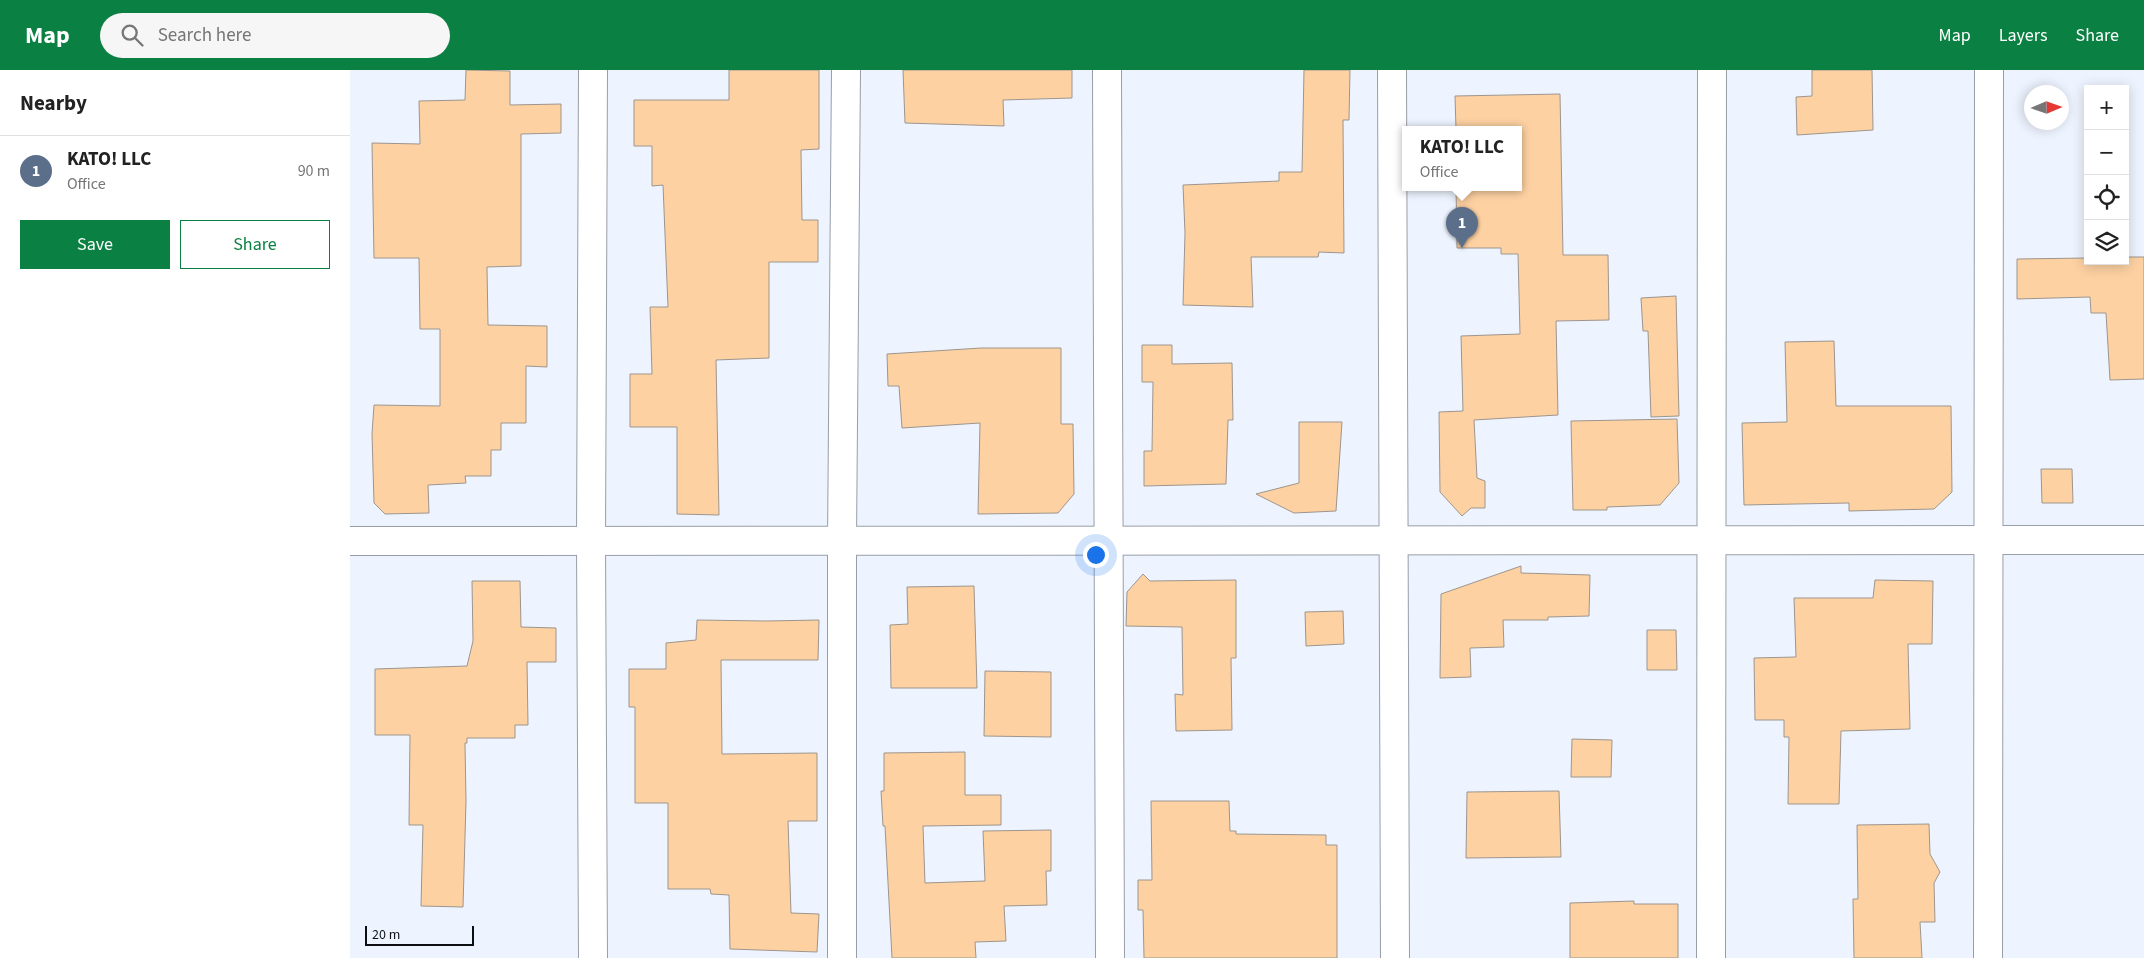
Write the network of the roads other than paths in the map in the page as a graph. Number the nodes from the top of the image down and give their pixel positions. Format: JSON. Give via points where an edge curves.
{"nodes":[{"id":1,"x":593,"y":70,"type":"edge"},
{"id":2,"x":846,"y":70,"type":"edge"},
{"id":3,"x":1107,"y":70,"type":"edge"},
{"id":4,"x":1392,"y":70,"type":"edge"},
{"id":5,"x":1712,"y":70,"type":"edge"},
{"id":6,"x":1989,"y":70,"type":"edge"},
{"id":7,"x":1712,"y":540,"type":"junction"},
{"id":8,"x":1989,"y":540,"type":"junction"},
{"id":9,"x":2144,"y":540,"type":"edge"},
{"id":10,"x":350,"y":541,"type":"edge"},
{"id":11,"x":591,"y":541,"type":"junction"},
{"id":12,"x":842,"y":541,"type":"junction"},
{"id":13,"x":1108,"y":541,"type":"junction"},
{"id":14,"x":1394,"y":541,"type":"junction"},
{"id":15,"x":594,"y":958,"type":"edge"},
{"id":16,"x":842,"y":958,"type":"edge"},
{"id":17,"x":1110,"y":958,"type":"edge"},
{"id":18,"x":1396,"y":958,"type":"edge"},
{"id":19,"x":1711,"y":958,"type":"edge"},
{"id":20,"x":1988,"y":958,"type":"edge"}],
"edges":[{"from":1,"to":11,"type":"street"},
{"from":2,"to":12,"type":"street"},
{"from":3,"to":13,"type":"street"},
{"from":4,"to":14,"type":"street"},
{"from":5,"to":7,"type":"street"},
{"from":6,"to":8,"type":"street"},
{"from":7,"to":8,"type":"street"},
{"from":7,"to":14,"type":"street"},
{"from":7,"to":19,"type":"street"},
{"from":8,"to":9,"type":"street"},
{"from":8,"to":20,"type":"street"},
{"from":10,"to":11,"type":"street"},
{"from":11,"to":12,"type":"street"},
{"from":11,"to":15,"type":"street"},
{"from":12,"to":13,"type":"street"},
{"from":12,"to":16,"type":"street"},
{"from":13,"to":14,"type":"street"},
{"from":13,"to":17,"type":"street"},
{"from":14,"to":18,"type":"street"}]}
